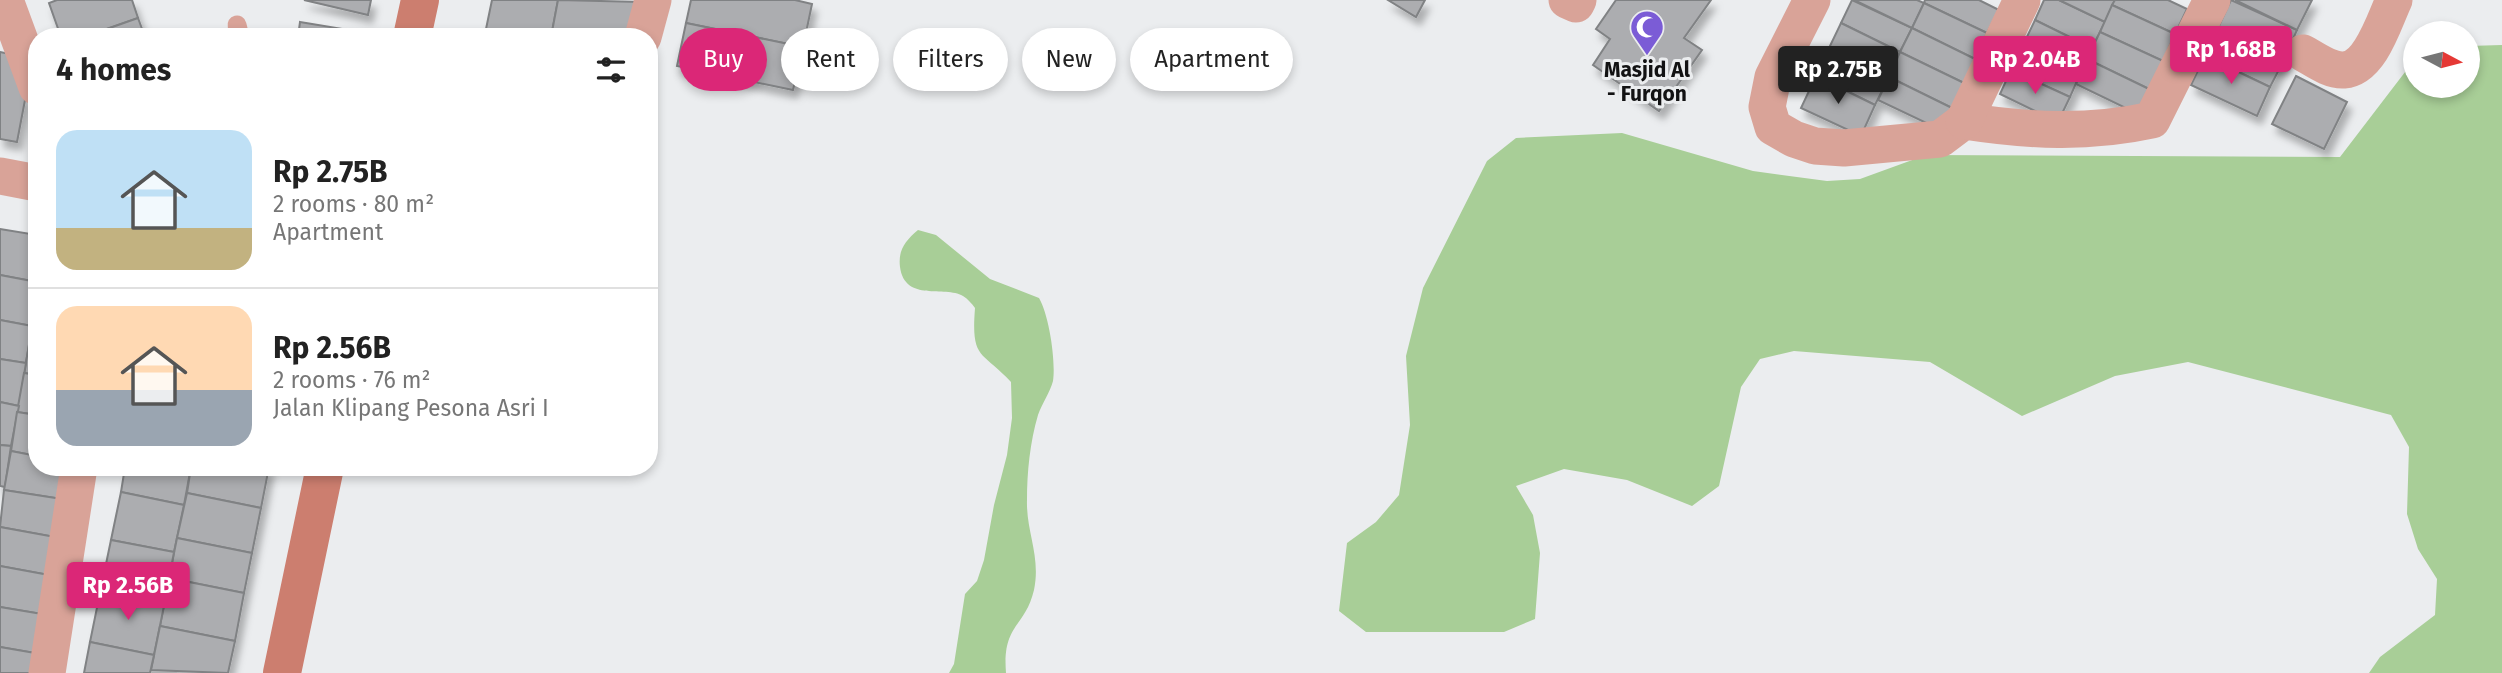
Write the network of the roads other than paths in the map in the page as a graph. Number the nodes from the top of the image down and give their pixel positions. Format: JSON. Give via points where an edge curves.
{"nodes":[{"id":1,"x":5,"y":0,"type":"edge"},
{"id":2,"x":420,"y":0,"type":"edge"},
{"id":3,"x":653,"y":0,"type":"edge"},
{"id":4,"x":1567,"y":0,"type":"edge"},
{"id":5,"x":1578,"y":0,"type":"edge"},
{"id":6,"x":1812,"y":0,"type":"edge"},
{"id":7,"x":2022,"y":0,"type":"edge"},
{"id":8,"x":2212,"y":0,"type":"edge"},
{"id":9,"x":2394,"y":0,"type":"edge"},
{"id":10,"x":414,"y":28,"type":"edge"},
{"id":11,"x":645,"y":28,"type":"edge"},
{"id":12,"x":2303,"y":53,"type":"dead end"},
{"id":13,"x":28,"y":63,"type":"edge"},
{"id":14,"x":1964,"y":121,"type":"junction"},
{"id":15,"x":0,"y":176,"type":"edge"},
{"id":16,"x":28,"y":181,"type":"edge"},
{"id":17,"x":78,"y":476,"type":"edge"},
{"id":18,"x":323,"y":476,"type":"edge"},
{"id":19,"x":47,"y":673,"type":"edge"},
{"id":20,"x":282,"y":673,"type":"edge"}],
"edges":[{"from":1,"to":13,"type":"street"},
{"from":2,"to":10,"type":"main road"},
{"from":3,"to":11,"type":"street"},
{"from":4,"to":5,"type":"street","via":[[1576,4]]},
{"from":6,"to":14,"type":"street","via":[[1773,77],[1767,107],[1773,127],[1804,142],[1844,148],[1940,139]]},
{"from":7,"to":14,"type":"street"},
{"from":8,"to":14,"type":"street","via":[[2152,120],[2065,132]]},
{"from":9,"to":12,"type":"street","via":[[2358,65],[2334,69]]},
{"from":15,"to":16,"type":"street"},
{"from":17,"to":19,"type":"street"},
{"from":18,"to":20,"type":"main road"}]}
